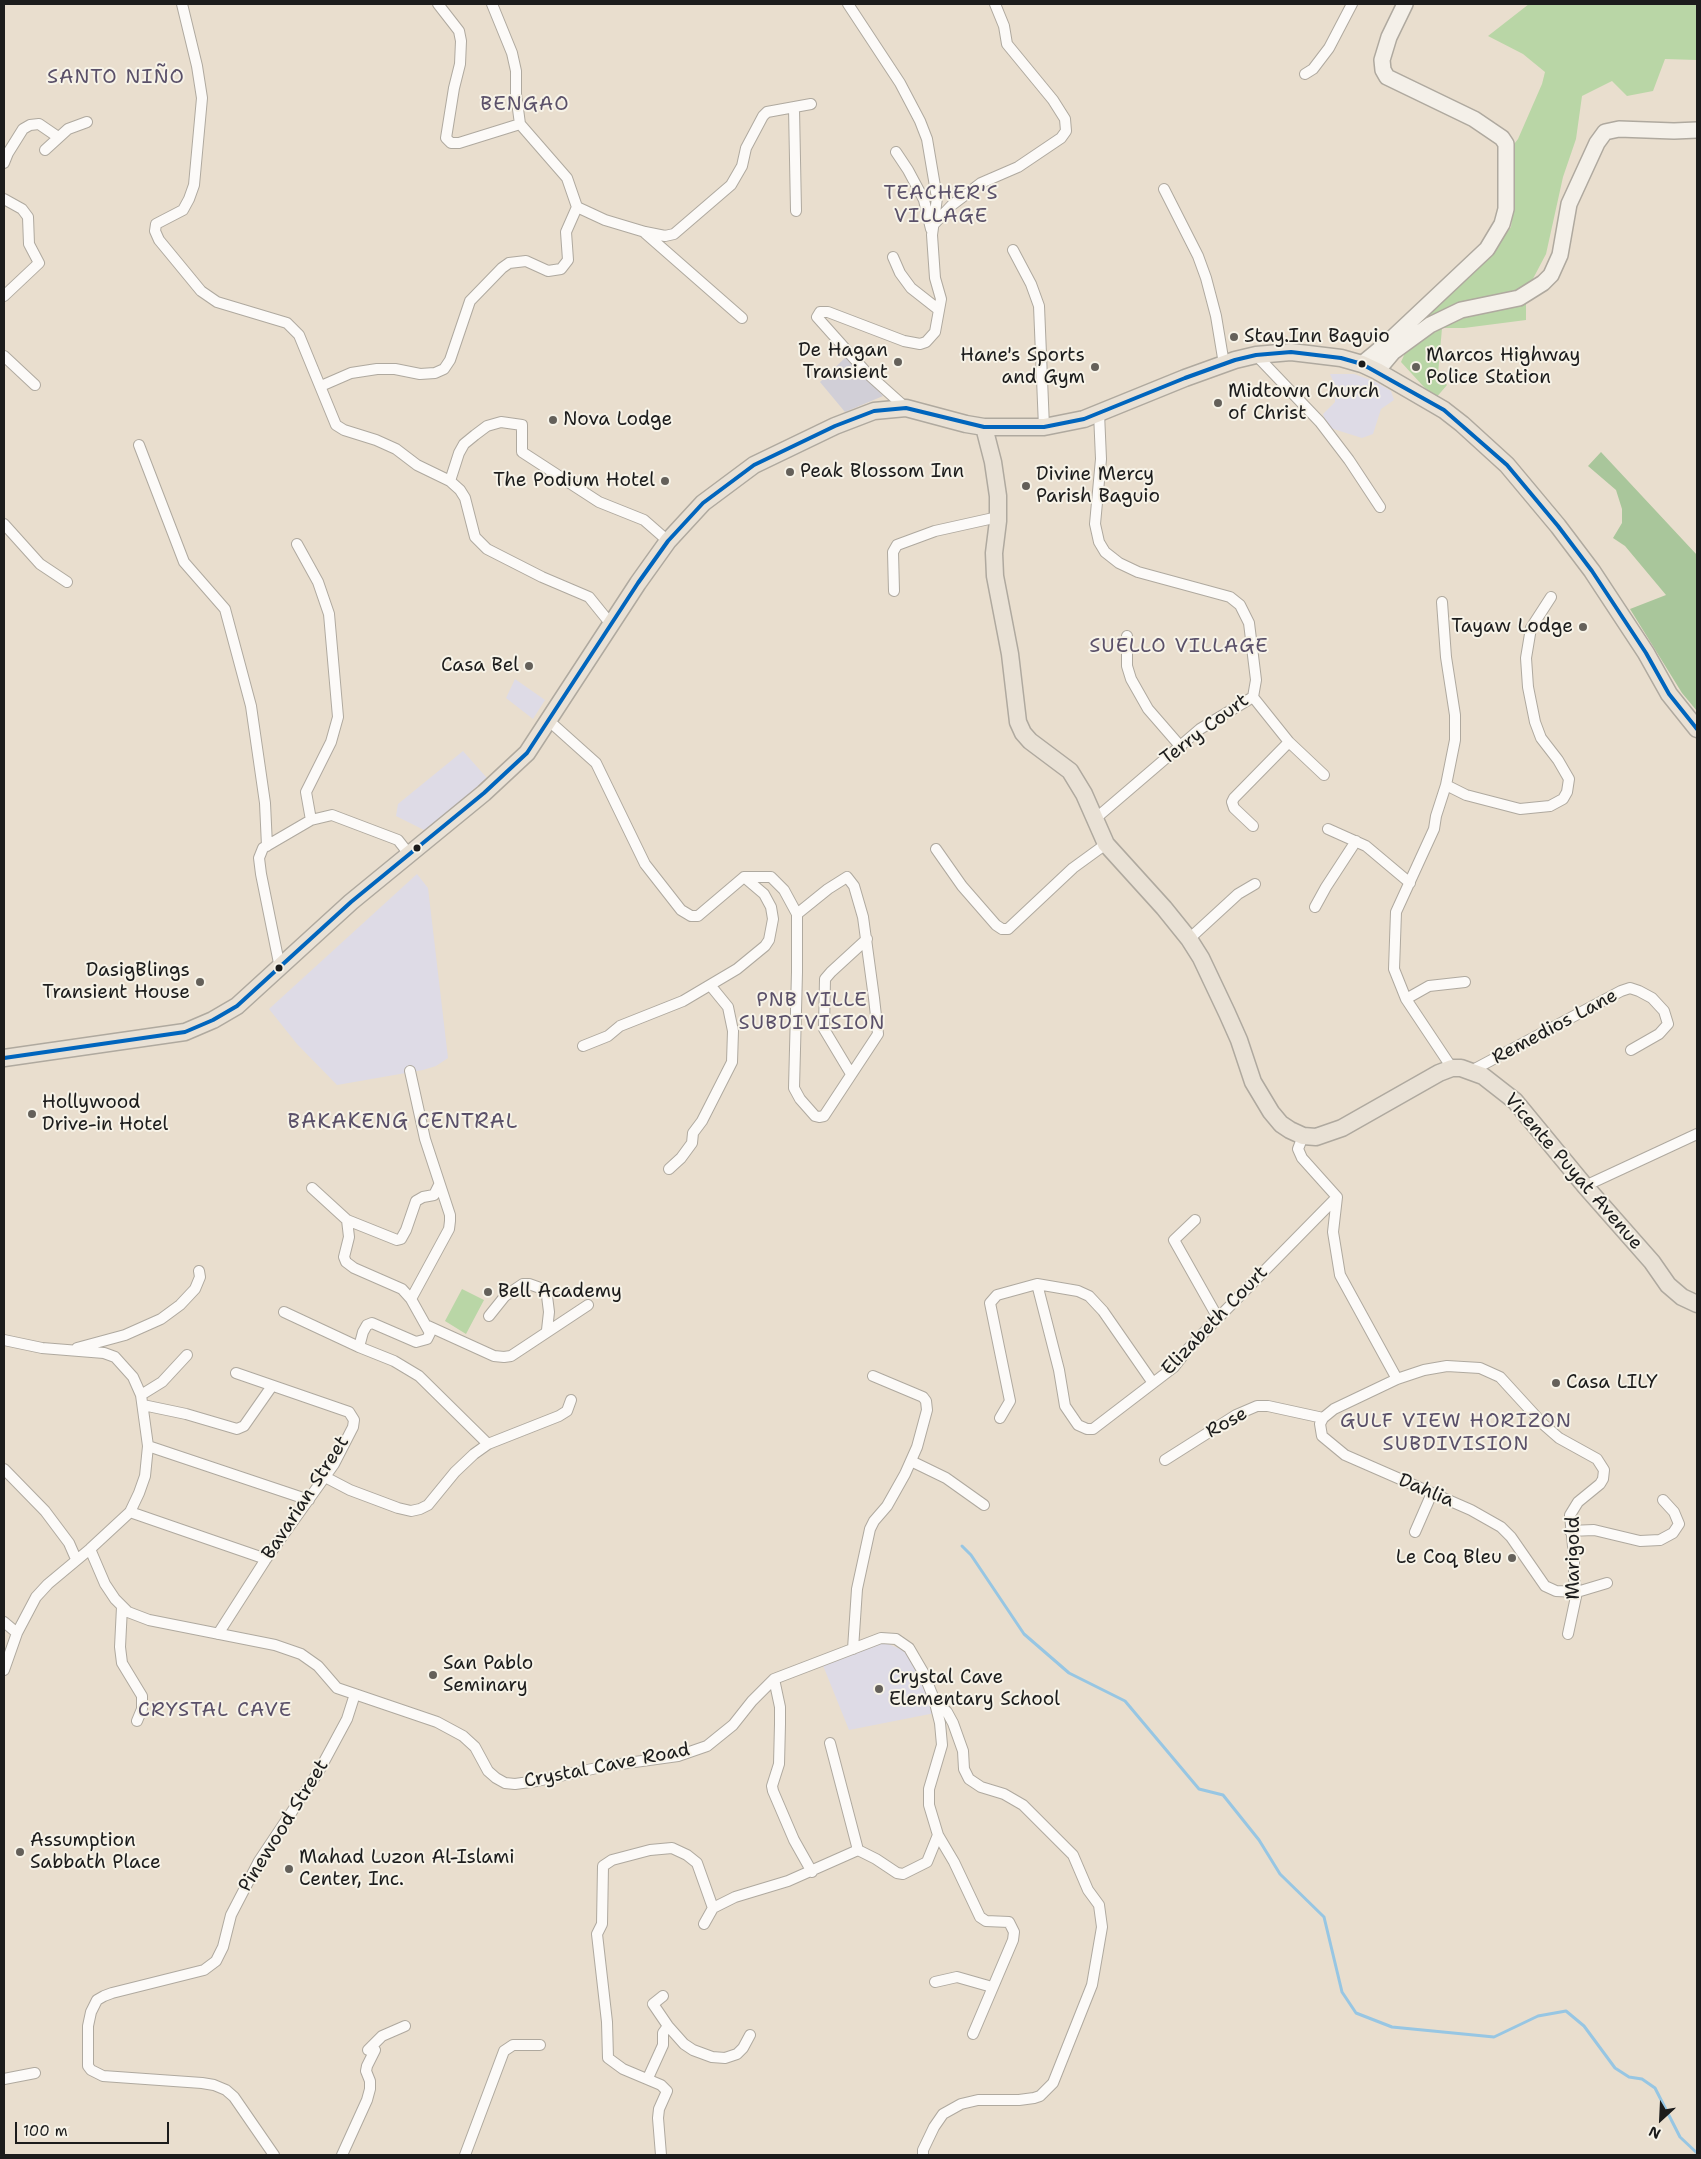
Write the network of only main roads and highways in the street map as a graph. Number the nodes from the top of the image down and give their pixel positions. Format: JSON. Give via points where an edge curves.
{"nodes":[{"id":1,"x":1405,"y":4,"type":"edge"},
{"id":2,"x":1697,"y":130,"type":"edge"},
{"id":3,"x":1362,"y":364,"type":"junction"},
{"id":4,"x":1377,"y":371,"type":"junction"},
{"id":5,"x":984,"y":427,"type":"junction"},
{"id":6,"x":1697,"y":728,"type":"edge"},
{"id":7,"x":4,"y":1058,"type":"edge"},
{"id":8,"x":1697,"y":1304,"type":"edge"}],
"edges":[{"from":1,"to":3,"type":"main road","via":[[1389,37],[1382,60],[1383,70],[1387,77],[1474,119],[1502,138],[1506,144],[1506,209],[1502,224],[1487,248]]},
{"from":2,"to":4,"type":"main road","via":[[1619,128],[1605,132],[1569,204],[1560,256],[1543,284],[1519,298],[1461,310],[1430,325],[1393,352]]},
{"from":3,"to":4,"type":"main road"},
{"from":3,"to":5,"type":"main road","via":[[1291,352],[1256,356],[1224,364],[1067,424]]},
{"from":4,"to":6,"type":"main road","via":[[1450,415],[1507,465],[1592,571],[1669,694]]},
{"from":5,"to":7,"type":"main road","via":[[906,408],[867,413],[754,466],[703,503],[668,540],[610,623],[527,753],[484,793],[351,902],[237,1006],[185,1032]]},
{"from":5,"to":8,"type":"main road","name":"Vicente Puyat Avenue","via":[[997,483],[995,576],[1010,654],[1018,722],[1030,741],[1070,771],[1106,844],[1189,939],[1227,1013],[1253,1082],[1281,1124],[1302,1136],[1316,1137],[1342,1128],[1439,1073],[1452,1068],[1471,1071],[1500,1087],[1515,1101],[1668,1285]]}]}
